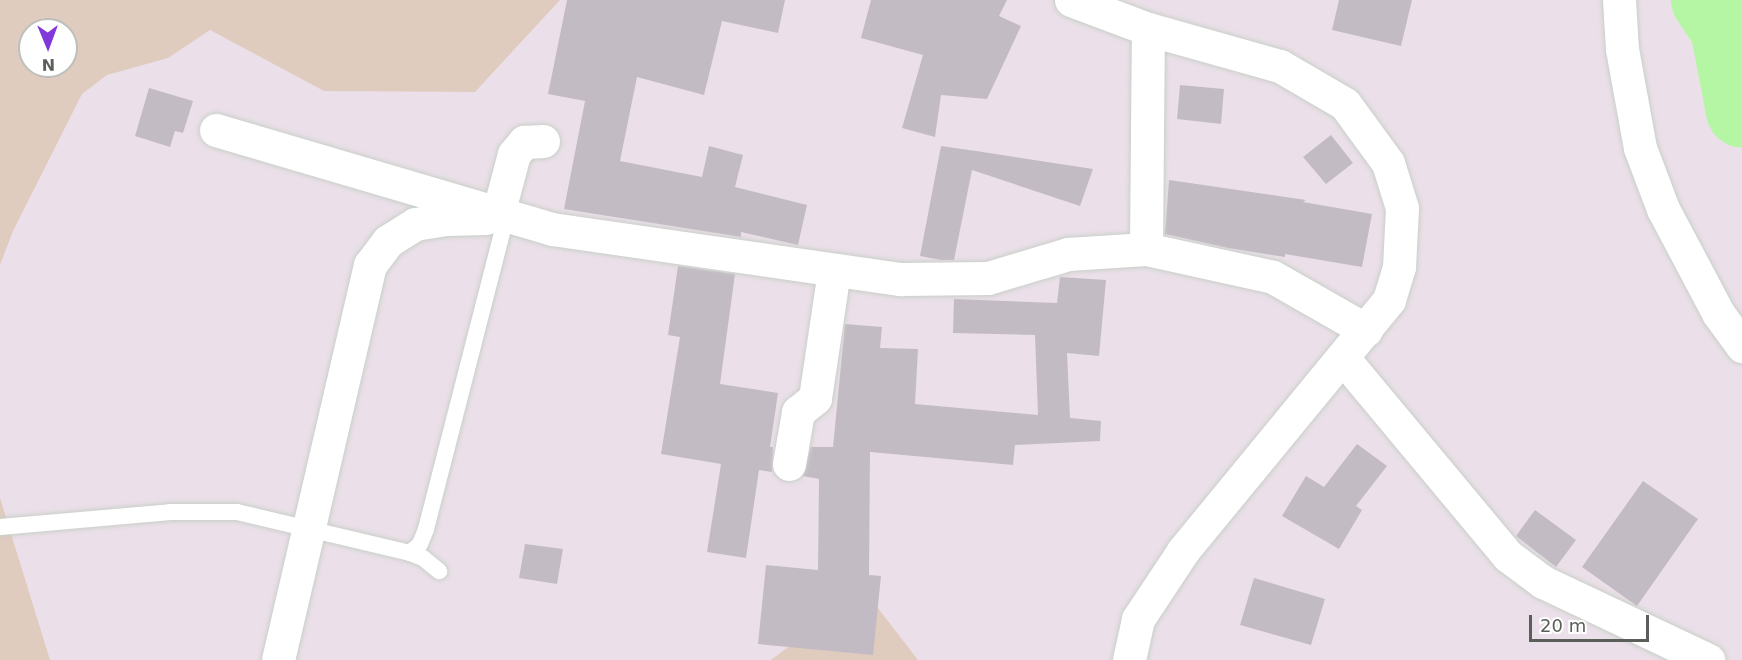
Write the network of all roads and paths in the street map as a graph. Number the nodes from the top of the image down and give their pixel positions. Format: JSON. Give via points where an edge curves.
{"nodes":[{"id":1,"x":1071,"y":0,"type":"edge"},
{"id":2,"x":1619,"y":0,"type":"edge"},
{"id":3,"x":1148,"y":29,"type":"junction"},
{"id":4,"x":216,"y":130,"type":"dead end"},
{"id":5,"x":543,"y":141,"type":"dead end"},
{"id":6,"x":502,"y":216,"type":"junction"},
{"id":7,"x":1146,"y":249,"type":"junction"},
{"id":8,"x":834,"y":270,"type":"junction"},
{"id":9,"x":1366,"y":330,"type":"junction"},
{"id":10,"x":1742,"y":346,"type":"edge"},
{"id":11,"x":1343,"y":358,"type":"junction"},
{"id":12,"x":789,"y":464,"type":"dead end"},
{"id":13,"x":0,"y":527,"type":"edge"},
{"id":14,"x":309,"y":529,"type":"junction"},
{"id":15,"x":411,"y":553,"type":"junction"},
{"id":16,"x":439,"y":571,"type":"dead end"},
{"id":17,"x":278,"y":660,"type":"edge"},
{"id":18,"x":1129,"y":660,"type":"edge"},
{"id":19,"x":1708,"y":660,"type":"edge"}],
"edges":[{"from":1,"to":3,"type":"street"},
{"from":2,"to":10,"type":"street","via":[[1622,49],[1640,148],[1663,209],[1718,313]]},
{"from":3,"to":7,"type":"street"},
{"from":3,"to":9,"type":"street","via":[[1280,66],[1345,104],[1388,163],[1402,208],[1399,267],[1389,300]]},
{"from":4,"to":6,"type":"street"},
{"from":5,"to":6,"type":"street","via":[[524,142],[514,154]]},
{"from":6,"to":8,"type":"street","via":[[552,229]]},
{"from":6,"to":14,"type":"street","via":[[415,224],[388,241],[370,265]]},
{"from":6,"to":15,"type":"lane","via":[[426,529]]},
{"from":7,"to":8,"type":"street","via":[[1068,254],[988,278],[900,279]]},
{"from":7,"to":9,"type":"street","via":[[1272,277]]},
{"from":8,"to":12,"type":"street","via":[[815,398],[798,412]]},
{"from":9,"to":11,"type":"street"},
{"from":11,"to":18,"type":"street","via":[[1183,552],[1138,619]]},
{"from":11,"to":19,"type":"street","via":[[1508,556],[1543,582]]},
{"from":13,"to":14,"type":"lane","via":[[170,512],[237,512]]},
{"from":14,"to":15,"type":"lane"},
{"from":14,"to":17,"type":"street"},
{"from":15,"to":16,"type":"lane"}]}
